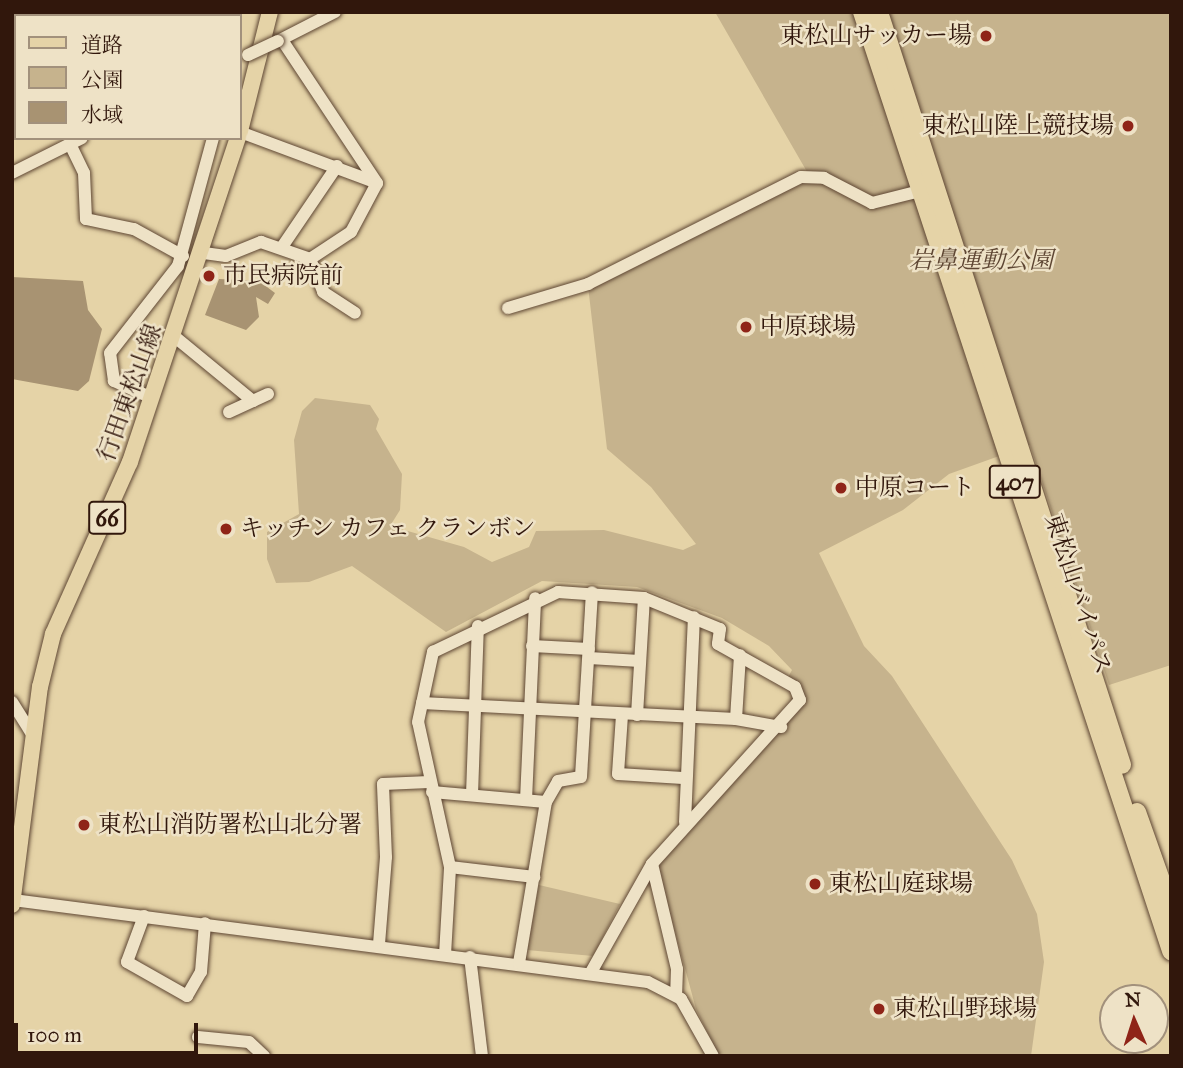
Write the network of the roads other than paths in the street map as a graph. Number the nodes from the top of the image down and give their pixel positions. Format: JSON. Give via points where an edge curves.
{"nodes":[{"id":1,"x":270,"y":12,"type":"edge"},
{"id":2,"x":335,"y":12,"type":"edge"},
{"id":3,"x":862,"y":12,"type":"edge"},
{"id":4,"x":879,"y":12,"type":"edge"},
{"id":5,"x":280,"y":40,"type":"junction"},
{"id":6,"x":244,"y":57,"type":"edge"},
{"id":7,"x":242,"y":124,"type":"edge"},
{"id":8,"x":242,"y":133,"type":"edge"},
{"id":9,"x":212,"y":140,"type":"edge"},
{"id":10,"x":237,"y":140,"type":"edge"},
{"id":11,"x":76,"y":141,"type":"edge"},
{"id":12,"x":337,"y":166,"type":"junction"},
{"id":13,"x":12,"y":173,"type":"edge"},
{"id":14,"x":377,"y":183,"type":"junction"},
{"id":15,"x":920,"y":191,"type":"junction"},
{"id":16,"x":282,"y":247,"type":"junction"},
{"id":17,"x":204,"y":253,"type":"junction"},
{"id":18,"x":183,"y":256,"type":"junction"},
{"id":19,"x":310,"y":259,"type":"junction"},
{"id":20,"x":508,"y":308,"type":"dead end"},
{"id":21,"x":355,"y":313,"type":"dead end"},
{"id":22,"x":175,"y":337,"type":"junction"},
{"id":23,"x":268,"y":394,"type":"dead end"},
{"id":24,"x":152,"y":398,"type":"junction"},
{"id":25,"x":253,"y":401,"type":"junction"},
{"id":26,"x":229,"y":412,"type":"dead end"},
{"id":27,"x":592,"y":592,"type":"junction"},
{"id":28,"x":535,"y":598,"type":"junction"},
{"id":29,"x":644,"y":598,"type":"junction"},
{"id":30,"x":694,"y":617,"type":"junction"},
{"id":31,"x":478,"y":626,"type":"junction"},
{"id":32,"x":532,"y":646,"type":"junction"},
{"id":33,"x":589,"y":654,"type":"junction"},
{"id":34,"x":740,"y":655,"type":"junction"},
{"id":35,"x":640,"y":662,"type":"junction"},
{"id":36,"x":12,"y":702,"type":"edge"},
{"id":37,"x":422,"y":703,"type":"junction"},
{"id":38,"x":477,"y":707,"type":"junction"},
{"id":39,"x":530,"y":710,"type":"junction"},
{"id":40,"x":583,"y":713,"type":"junction"},
{"id":41,"x":622,"y":715,"type":"junction"},
{"id":42,"x":637,"y":715,"type":"junction"},
{"id":43,"x":687,"y":718,"type":"junction"},
{"id":44,"x":736,"y":719,"type":"junction"},
{"id":45,"x":781,"y":727,"type":"junction"},
{"id":46,"x":33,"y":736,"type":"junction"},
{"id":47,"x":683,"y":778,"type":"junction"},
{"id":48,"x":430,"y":787,"type":"junction"},
{"id":49,"x":472,"y":795,"type":"junction"},
{"id":50,"x":526,"y":800,"type":"junction"},
{"id":51,"x":545,"y":802,"type":"junction"},
{"id":52,"x":685,"y":821,"type":"junction"},
{"id":53,"x":652,"y":864,"type":"junction"},
{"id":54,"x":450,"y":867,"type":"junction"},
{"id":55,"x":534,"y":877,"type":"junction"},
{"id":56,"x":13,"y":903,"type":"edge"},
{"id":57,"x":1171,"y":908,"type":"edge"},
{"id":58,"x":144,"y":916,"type":"junction"},
{"id":59,"x":205,"y":923,"type":"junction"},
{"id":60,"x":379,"y":944,"type":"junction"},
{"id":61,"x":1171,"y":951,"type":"edge"},
{"id":62,"x":445,"y":955,"type":"junction"},
{"id":63,"x":470,"y":957,"type":"junction"},
{"id":64,"x":519,"y":963,"type":"junction"},
{"id":65,"x":590,"y":974,"type":"junction"},
{"id":66,"x":676,"y":995,"type":"junction"},
{"id":67,"x":198,"y":1037,"type":"dead end"},
{"id":68,"x":264,"y":1056,"type":"edge"},
{"id":69,"x":482,"y":1056,"type":"edge"},
{"id":70,"x":713,"y":1056,"type":"edge"}],
"edges":[{"from":1,"to":7,"type":"main road"},
{"from":2,"to":5,"type":"street"},
{"from":3,"to":15,"type":"highway","name":"東松山バイパス","number":"407"},
{"from":4,"to":57,"type":"highway","name":"東松山バイパス","number":"407"},
{"from":5,"to":6,"type":"street","bridge":true},
{"from":5,"to":14,"type":"street"},
{"from":8,"to":12,"type":"street"},
{"from":9,"to":18,"type":"street"},
{"from":10,"to":17,"type":"main road","name":"行田東松山線","number":"66"},
{"from":11,"to":13,"type":"street"},
{"from":11,"to":18,"type":"street","via":[[84,173],[86,219],[134,229]]},
{"from":12,"to":14,"type":"street"},
{"from":12,"to":16,"type":"street"},
{"from":14,"to":19,"type":"street","via":[[351,232]]},
{"from":15,"to":20,"type":"street","via":[[872,203],[824,177],[801,177],[588,284]]},
{"from":15,"to":61,"type":"highway","name":"東松山バイパス","number":"407"},
{"from":16,"to":17,"type":"street","via":[[251,242],[226,256]]},
{"from":16,"to":19,"type":"street"},
{"from":17,"to":22,"type":"main road","name":"行田東松山線","number":"66"},
{"from":18,"to":24,"type":"street","via":[[173,276],[110,354],[114,381]]},
{"from":19,"to":21,"type":"street","via":[[323,292]]},
{"from":22,"to":24,"type":"main road","name":"行田東松山線","number":"66"},
{"from":22,"to":25,"type":"street"},
{"from":23,"to":25,"type":"street"},
{"from":24,"to":46,"type":"main road","name":"行田東松山線","number":"66","via":[[118,493],[53,635]]},
{"from":25,"to":26,"type":"street"},
{"from":27,"to":28,"type":"street"},
{"from":27,"to":29,"type":"street"},
{"from":27,"to":33,"type":"street"},
{"from":28,"to":31,"type":"street"},
{"from":28,"to":32,"type":"street"},
{"from":29,"to":30,"type":"street"},
{"from":29,"to":35,"type":"street"},
{"from":30,"to":34,"type":"street","via":[[720,629],[719,644]]},
{"from":30,"to":43,"type":"street"},
{"from":31,"to":37,"type":"street","via":[[433,652]]},
{"from":31,"to":38,"type":"street"},
{"from":32,"to":33,"type":"street"},
{"from":32,"to":39,"type":"street"},
{"from":33,"to":35,"type":"street"},
{"from":33,"to":40,"type":"street"},
{"from":34,"to":44,"type":"street"},
{"from":34,"to":45,"type":"street","via":[[796,687],[800,700]]},
{"from":35,"to":42,"type":"street"},
{"from":36,"to":46,"type":"street"},
{"from":37,"to":38,"type":"street"},
{"from":37,"to":48,"type":"street","via":[[418,722]]},
{"from":38,"to":39,"type":"street"},
{"from":38,"to":49,"type":"street"},
{"from":39,"to":40,"type":"street"},
{"from":39,"to":50,"type":"street"},
{"from":40,"to":41,"type":"street"},
{"from":40,"to":51,"type":"street","via":[[581,777],[558,781]]},
{"from":41,"to":42,"type":"street"},
{"from":41,"to":47,"type":"street","via":[[618,775]]},
{"from":42,"to":43,"type":"street"},
{"from":43,"to":44,"type":"street"},
{"from":43,"to":47,"type":"street"},
{"from":44,"to":45,"type":"street"},
{"from":45,"to":52,"type":"street"},
{"from":46,"to":56,"type":"main road","name":"行田東松山線","number":"66"},
{"from":47,"to":52,"type":"street"},
{"from":48,"to":49,"type":"street"},
{"from":48,"to":54,"type":"street"},
{"from":48,"to":60,"type":"street","via":[[383,784],[386,858]]},
{"from":49,"to":50,"type":"street"},
{"from":50,"to":51,"type":"street"},
{"from":51,"to":55,"type":"street"},
{"from":52,"to":53,"type":"street"},
{"from":53,"to":65,"type":"street"},
{"from":53,"to":66,"type":"street","via":[[677,969]]},
{"from":54,"to":55,"type":"street"},
{"from":54,"to":62,"type":"street"},
{"from":55,"to":64,"type":"street"},
{"from":56,"to":58,"type":"street"},
{"from":58,"to":59,"type":"street"},
{"from":58,"to":59,"type":"street","via":[[127,962],[187,996],[201,972]]},
{"from":59,"to":60,"type":"street"},
{"from":60,"to":62,"type":"street"},
{"from":62,"to":63,"type":"street"},
{"from":63,"to":64,"type":"street"},
{"from":63,"to":69,"type":"street"},
{"from":64,"to":65,"type":"street"},
{"from":65,"to":66,"type":"street","via":[[648,982]]},
{"from":66,"to":70,"type":"street"},
{"from":67,"to":68,"type":"street","via":[[248,1042]]}]}
